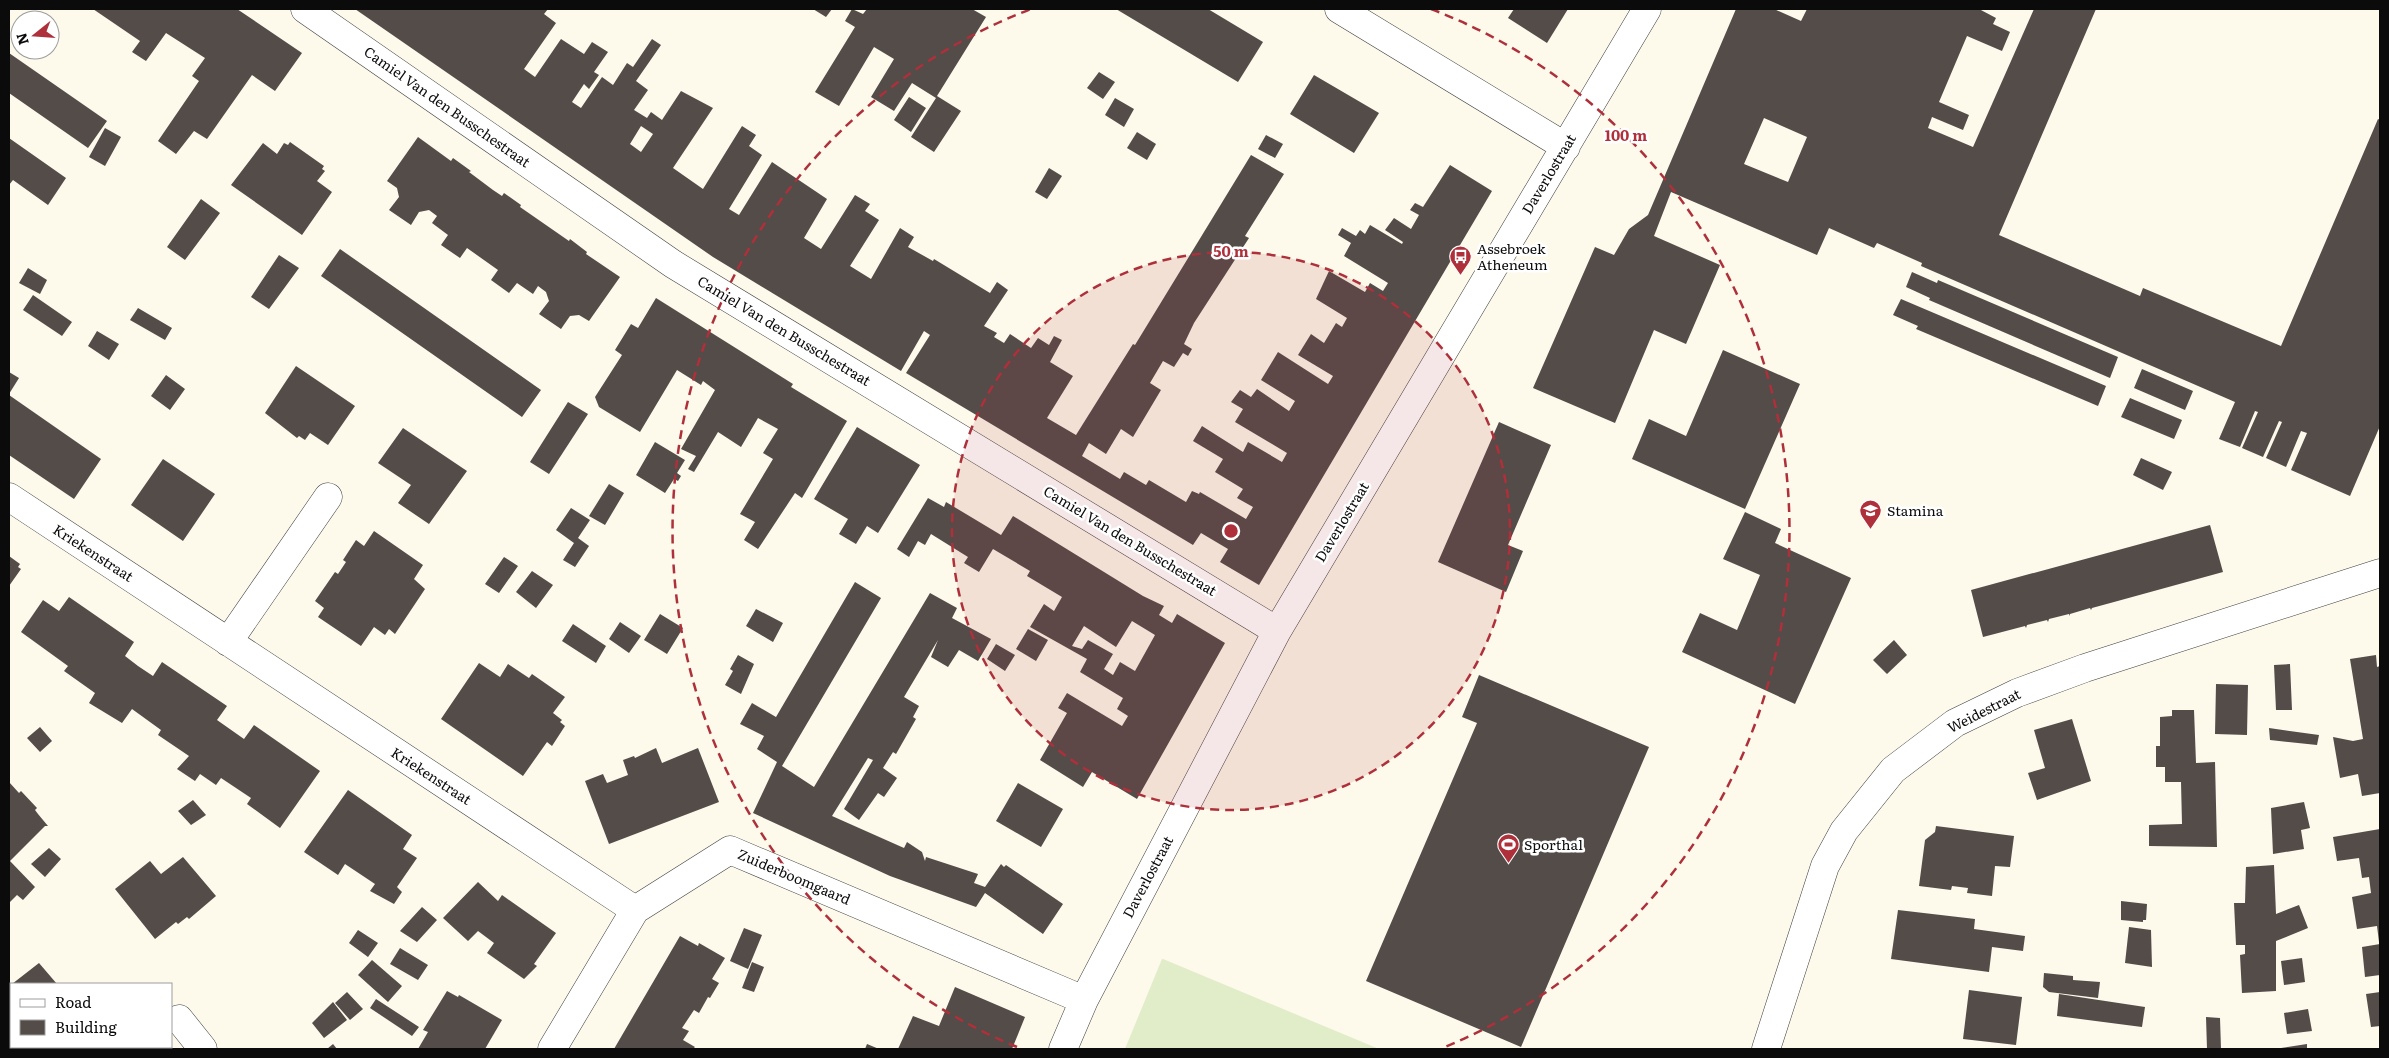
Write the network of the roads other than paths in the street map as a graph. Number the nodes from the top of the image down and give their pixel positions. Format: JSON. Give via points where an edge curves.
{"nodes":[{"id":1,"x":305,"y":9,"type":"edge"},
{"id":2,"x":1339,"y":9,"type":"edge"},
{"id":3,"x":1647,"y":9,"type":"edge"},
{"id":4,"x":1566,"y":147,"type":"junction"},
{"id":5,"x":9,"y":497,"type":"edge"},
{"id":6,"x":328,"y":497,"type":"dead end"},
{"id":7,"x":2380,"y":573,"type":"edge"},
{"id":8,"x":1277,"y":631,"type":"junction"},
{"id":9,"x":228,"y":642,"type":"junction"},
{"id":10,"x":635,"y":910,"type":"junction"},
{"id":11,"x":1084,"y":1000,"type":"junction"},
{"id":12,"x":179,"y":1019,"type":"dead end"},
{"id":13,"x":203,"y":1049,"type":"edge"},
{"id":14,"x":552,"y":1049,"type":"edge"},
{"id":15,"x":1063,"y":1049,"type":"edge"},
{"id":16,"x":1766,"y":1049,"type":"edge"}],
"edges":[{"from":1,"to":8,"type":"street","name":"Camiel Van den Busschestraat","via":[[673,264]]},
{"from":2,"to":4,"type":"street"},
{"from":3,"to":4,"type":"street","name":"Daverlostraat"},
{"from":4,"to":8,"type":"street","name":"Daverlostraat"},
{"from":5,"to":9,"type":"street","name":"Kriekenstraat"},
{"from":6,"to":9,"type":"street"},
{"from":7,"to":16,"type":"street","name":"Weidestraat","via":[[2017,693],[1955,722],[1893,770],[1844,831],[1825,866]]},
{"from":8,"to":11,"type":"street","name":"Daverlostraat"},
{"from":9,"to":10,"type":"street","name":"Kriekenstraat"},
{"from":10,"to":11,"type":"street","name":"Zuiderboomgaard","via":[[730,850]]},
{"from":10,"to":14,"type":"street","name":"Zuiderboomgaard"},
{"from":11,"to":15,"type":"street","name":"Daverlostraat"},
{"from":12,"to":13,"type":"street"}]}
